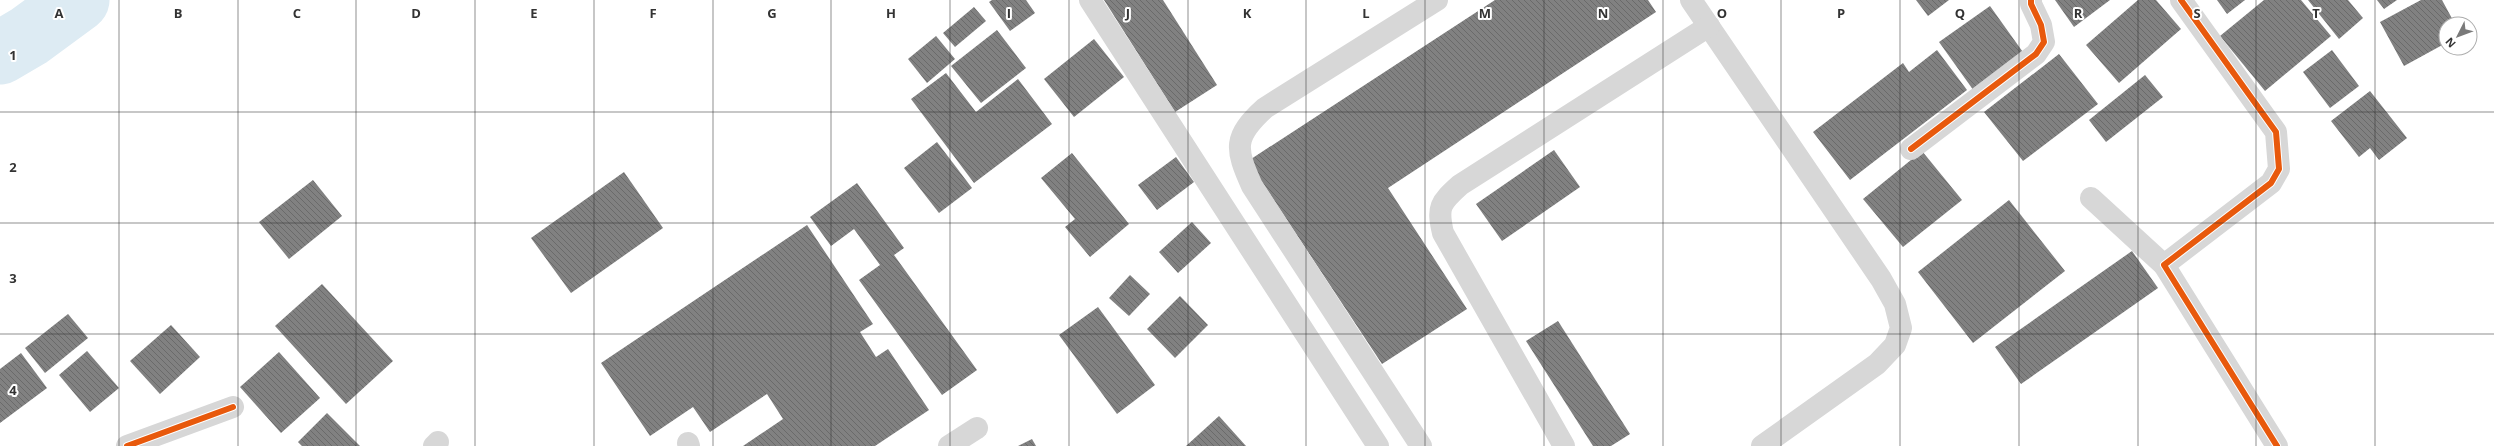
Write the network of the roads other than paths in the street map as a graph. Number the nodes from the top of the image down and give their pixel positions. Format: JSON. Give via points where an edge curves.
{"nodes":[{"id":1,"x":1090,"y":0,"type":"edge"},
{"id":2,"x":1437,"y":0,"type":"edge"},
{"id":3,"x":1691,"y":0,"type":"edge"},
{"id":4,"x":2032,"y":0,"type":"edge"},
{"id":5,"x":2181,"y":0,"type":"edge"},
{"id":6,"x":1709,"y":26,"type":"junction"},
{"id":7,"x":1911,"y":149,"type":"dead end"},
{"id":8,"x":2091,"y":198,"type":"dead end"},
{"id":9,"x":2164,"y":265,"type":"junction"},
{"id":10,"x":233,"y":407,"type":"dead end"},
{"id":11,"x":977,"y":428,"type":"dead end"},
{"id":12,"x":127,"y":446,"type":"edge"},
{"id":13,"x":948,"y":446,"type":"edge"},
{"id":14,"x":1378,"y":446,"type":"edge"},
{"id":15,"x":1421,"y":446,"type":"edge"},
{"id":16,"x":1564,"y":446,"type":"edge"},
{"id":17,"x":1762,"y":446,"type":"edge"},
{"id":18,"x":2277,"y":446,"type":"edge"}],
"edges":[{"from":1,"to":14,"type":"street"},
{"from":2,"to":15,"type":"street","via":[[1265,108],[1249,122],[1240,140],[1241,161],[1252,186]]},
{"from":3,"to":6,"type":"street"},
{"from":4,"to":7,"type":"street","via":[[2031,4],[2041,25],[2044,42],[2036,54]]},
{"from":5,"to":9,"type":"street","via":[[2276,132],[2279,169],[2271,182]]},
{"from":6,"to":16,"type":"street","via":[[1460,185],[1446,198],[1439,215],[1443,234]]},
{"from":6,"to":17,"type":"street","via":[[1881,279],[1895,304],[1900,328],[1895,345],[1877,364]]},
{"from":8,"to":9,"type":"street"},
{"from":9,"to":18,"type":"street"},
{"from":10,"to":12,"type":"street"},
{"from":11,"to":13,"type":"street"}]}
